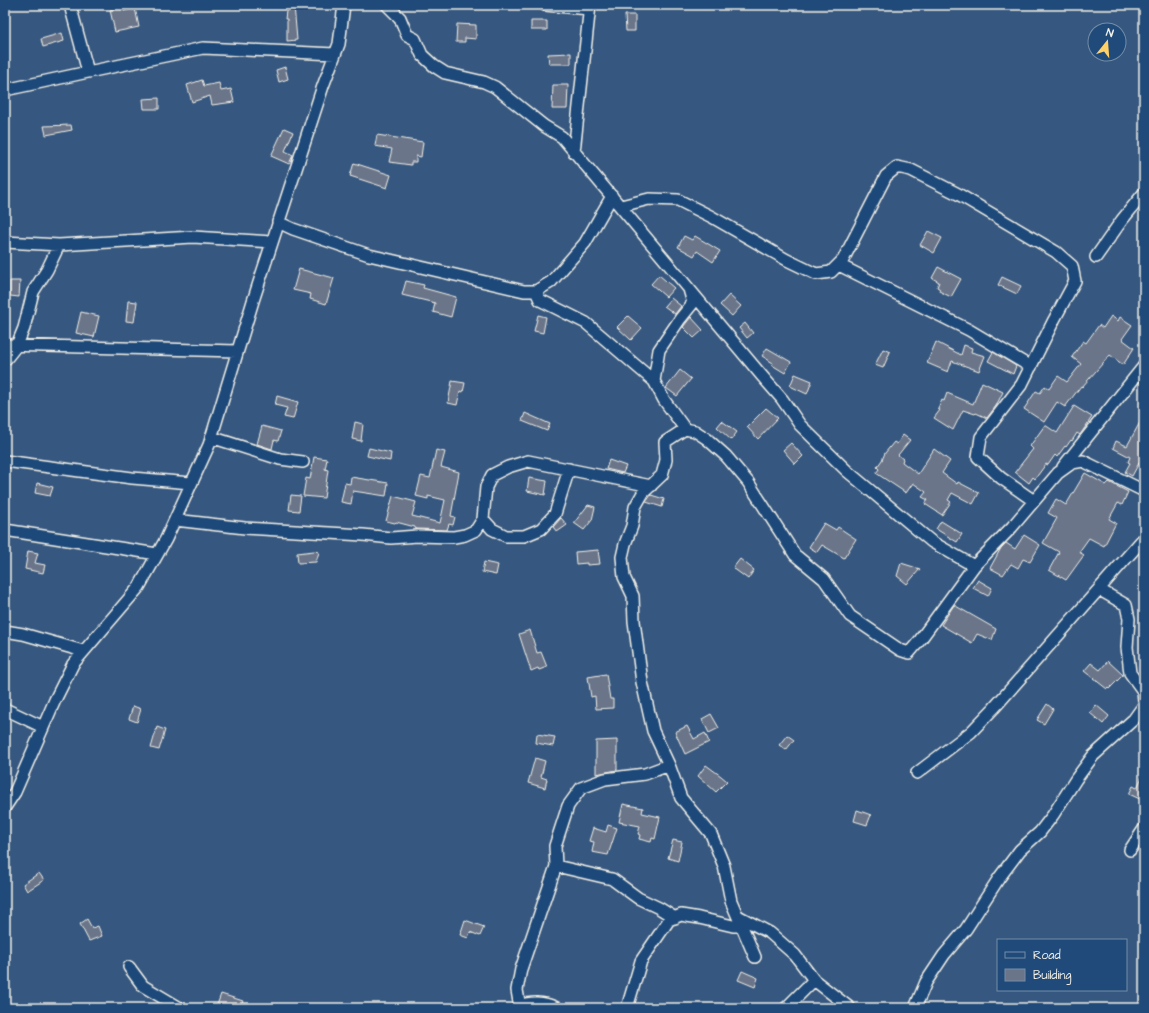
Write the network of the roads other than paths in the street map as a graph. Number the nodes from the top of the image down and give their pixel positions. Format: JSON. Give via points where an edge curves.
{"nodes":[{"id":1,"x":70,"y":5,"type":"edge"},
{"id":2,"x":344,"y":5,"type":"edge"},
{"id":3,"x":387,"y":5,"type":"edge"},
{"id":4,"x":545,"y":5,"type":"edge"},
{"id":5,"x":589,"y":7,"type":"edge"},
{"id":6,"x":335,"y":54,"type":"junction"},
{"id":7,"x":88,"y":72,"type":"junction"},
{"id":8,"x":5,"y":90,"type":"edge"},
{"id":9,"x":574,"y":152,"type":"junction"},
{"id":10,"x":1144,"y":193,"type":"edge"},
{"id":11,"x":612,"y":196,"type":"junction"},
{"id":12,"x":621,"y":206,"type":"junction"},
{"id":13,"x":278,"y":222,"type":"junction"},
{"id":14,"x":5,"y":242,"type":"edge"},
{"id":15,"x":272,"y":242,"type":"junction"},
{"id":16,"x":59,"y":245,"type":"junction"},
{"id":17,"x":1096,"y":257,"type":"dead end"},
{"id":18,"x":838,"y":265,"type":"junction"},
{"id":19,"x":689,"y":289,"type":"junction"},
{"id":20,"x":536,"y":291,"type":"junction"},
{"id":21,"x":5,"y":344,"type":"edge"},
{"id":22,"x":17,"y":345,"type":"junction"},
{"id":23,"x":237,"y":351,"type":"junction"},
{"id":24,"x":5,"y":360,"type":"edge"},
{"id":25,"x":1144,"y":366,"type":"edge"},
{"id":26,"x":1031,"y":367,"type":"junction"},
{"id":27,"x":654,"y":381,"type":"junction"},
{"id":28,"x":685,"y":429,"type":"junction"},
{"id":29,"x":211,"y":437,"type":"junction"},
{"id":30,"x":5,"y":461,"type":"edge"},
{"id":31,"x":302,"y":462,"type":"dead end"},
{"id":32,"x":569,"y":469,"type":"junction"},
{"id":33,"x":1058,"y":473,"type":"junction"},
{"id":34,"x":191,"y":483,"type":"junction"},
{"id":35,"x":651,"y":486,"type":"junction"},
{"id":36,"x":1144,"y":491,"type":"edge"},
{"id":37,"x":1034,"y":501,"type":"junction"},
{"id":38,"x":483,"y":519,"type":"junction"},
{"id":39,"x":175,"y":520,"type":"junction"},
{"id":40,"x":5,"y":530,"type":"edge"},
{"id":41,"x":1144,"y":538,"type":"edge"},
{"id":42,"x":157,"y":554,"type":"junction"},
{"id":43,"x":974,"y":566,"type":"junction"},
{"id":44,"x":1100,"y":590,"type":"junction"},
{"id":45,"x":5,"y":631,"type":"edge"},
{"id":46,"x":83,"y":651,"type":"junction"},
{"id":47,"x":1144,"y":701,"type":"edge"},
{"id":48,"x":1144,"y":705,"type":"edge"},
{"id":49,"x":5,"y":709,"type":"edge"},
{"id":50,"x":44,"y":727,"type":"junction"},
{"id":51,"x":669,"y":765,"type":"junction"},
{"id":52,"x":917,"y":774,"type":"dead end"},
{"id":53,"x":5,"y":807,"type":"edge"},
{"id":54,"x":1144,"y":829,"type":"edge"},
{"id":55,"x":1130,"y":850,"type":"dead end"},
{"id":56,"x":556,"y":866,"type":"junction"},
{"id":57,"x":675,"y":918,"type":"junction"},
{"id":58,"x":740,"y":921,"type":"junction"},
{"id":59,"x":755,"y":957,"type":"dead end"},
{"id":60,"x":129,"y":967,"type":"dead end"},
{"id":61,"x":814,"y":980,"type":"junction"},
{"id":62,"x":180,"y":1008,"type":"edge"},
{"id":63,"x":520,"y":1008,"type":"edge"},
{"id":64,"x":524,"y":1008,"type":"edge"},
{"id":65,"x":557,"y":1008,"type":"edge"},
{"id":66,"x":627,"y":1008,"type":"edge"},
{"id":67,"x":786,"y":1008,"type":"edge"},
{"id":68,"x":850,"y":1008,"type":"edge"},
{"id":69,"x":915,"y":1008,"type":"edge"}],
"edges":[{"from":1,"to":7,"type":"street"},
{"from":2,"to":6,"type":"street","via":[[339,44]]},
{"from":3,"to":9,"type":"street","via":[[400,18],[407,35],[415,39],[422,55],[434,66],[445,73],[495,87],[562,137]]},
{"from":4,"to":5,"type":"street"},
{"from":5,"to":9,"type":"street"},
{"from":6,"to":7,"type":"street","via":[[203,48]]},
{"from":6,"to":13,"type":"street"},
{"from":7,"to":8,"type":"street"},
{"from":9,"to":11,"type":"street"},
{"from":10,"to":17,"type":"street"},
{"from":11,"to":12,"type":"street"},
{"from":11,"to":20,"type":"street","via":[[585,243],[551,282]]},
{"from":12,"to":18,"type":"street","via":[[649,199],[678,200],[816,274],[831,272]]},
{"from":12,"to":19,"type":"street"},
{"from":13,"to":15,"type":"street"},
{"from":13,"to":20,"type":"street","via":[[369,255],[524,291]]},
{"from":14,"to":16,"type":"street"},
{"from":15,"to":16,"type":"street","via":[[193,237]]},
{"from":15,"to":23,"type":"street"},
{"from":16,"to":22,"type":"street","via":[[33,292]]},
{"from":18,"to":26,"type":"street","via":[[969,330]]},
{"from":18,"to":26,"type":"street","via":[[843,260],[886,176],[897,167],[911,170],[1028,235],[1056,252],[1072,266],[1076,281]]},
{"from":19,"to":27,"type":"street","via":[[693,303],[659,350]]},
{"from":19,"to":43,"type":"street","via":[[782,399],[800,425],[847,471],[932,542]]},
{"from":20,"to":27,"type":"street","via":[[540,300],[586,323]]},
{"from":21,"to":22,"type":"street"},
{"from":22,"to":23,"type":"street"},
{"from":22,"to":24,"type":"street"},
{"from":23,"to":29,"type":"street"},
{"from":25,"to":33,"type":"street"},
{"from":26,"to":37,"type":"street","via":[[1022,384],[981,437],[978,458]]},
{"from":27,"to":28,"type":"street"},
{"from":28,"to":35,"type":"street","via":[[665,442],[666,460],[662,475]]},
{"from":28,"to":43,"type":"street","via":[[695,431],[726,456],[748,482],[795,554],[824,579],[850,616],[900,650],[909,653]]},
{"from":29,"to":31,"type":"street","via":[[280,460]]},
{"from":29,"to":34,"type":"street"},
{"from":30,"to":34,"type":"street"},
{"from":32,"to":35,"type":"street"},
{"from":32,"to":38,"type":"street","via":[[528,461],[492,475],[486,487]]},
{"from":32,"to":38,"type":"street","via":[[555,514],[541,529],[524,536],[506,536],[492,529]]},
{"from":33,"to":36,"type":"street","via":[[1072,463],[1083,461]]},
{"from":33,"to":37,"type":"street"},
{"from":34,"to":39,"type":"street"},
{"from":35,"to":51,"type":"street","via":[[635,507],[622,557],[624,577],[633,596],[642,682],[653,731]]},
{"from":37,"to":43,"type":"street"},
{"from":38,"to":39,"type":"street","via":[[476,530],[465,534],[391,538],[245,528]]},
{"from":39,"to":42,"type":"street"},
{"from":40,"to":42,"type":"street"},
{"from":41,"to":44,"type":"street"},
{"from":42,"to":46,"type":"street","via":[[139,587]]},
{"from":44,"to":47,"type":"street","via":[[1126,605],[1129,620],[1127,647],[1130,672],[1143,691]]},
{"from":44,"to":52,"type":"street","via":[[971,732]]},
{"from":45,"to":46,"type":"street"},
{"from":46,"to":50,"type":"street","via":[[73,664]]},
{"from":48,"to":69,"type":"street","via":[[1134,719],[1093,756],[1076,778],[1054,815],[1020,850],[926,982]]},
{"from":49,"to":50,"type":"street"},
{"from":50,"to":53,"type":"street","via":[[15,792]]},
{"from":51,"to":56,"type":"street","via":[[645,774],[605,780],[581,788],[568,806],[555,846]]},
{"from":51,"to":58,"type":"street","via":[[681,798],[711,834],[724,866],[731,901]]},
{"from":54,"to":55,"type":"street"},
{"from":56,"to":57,"type":"street","via":[[612,879],[638,898]]},
{"from":56,"to":63,"type":"street","via":[[521,969],[517,990]]},
{"from":57,"to":58,"type":"street","via":[[681,915],[733,926]]},
{"from":57,"to":66,"type":"street","via":[[669,920],[641,961]]},
{"from":58,"to":59,"type":"street"},
{"from":58,"to":61,"type":"street","via":[[770,933],[795,955]]},
{"from":60,"to":62,"type":"street","via":[[142,986]]},
{"from":61,"to":67,"type":"street"},
{"from":61,"to":68,"type":"street"},
{"from":64,"to":65,"type":"street","via":[[526,1004],[535,1002]]}]}
